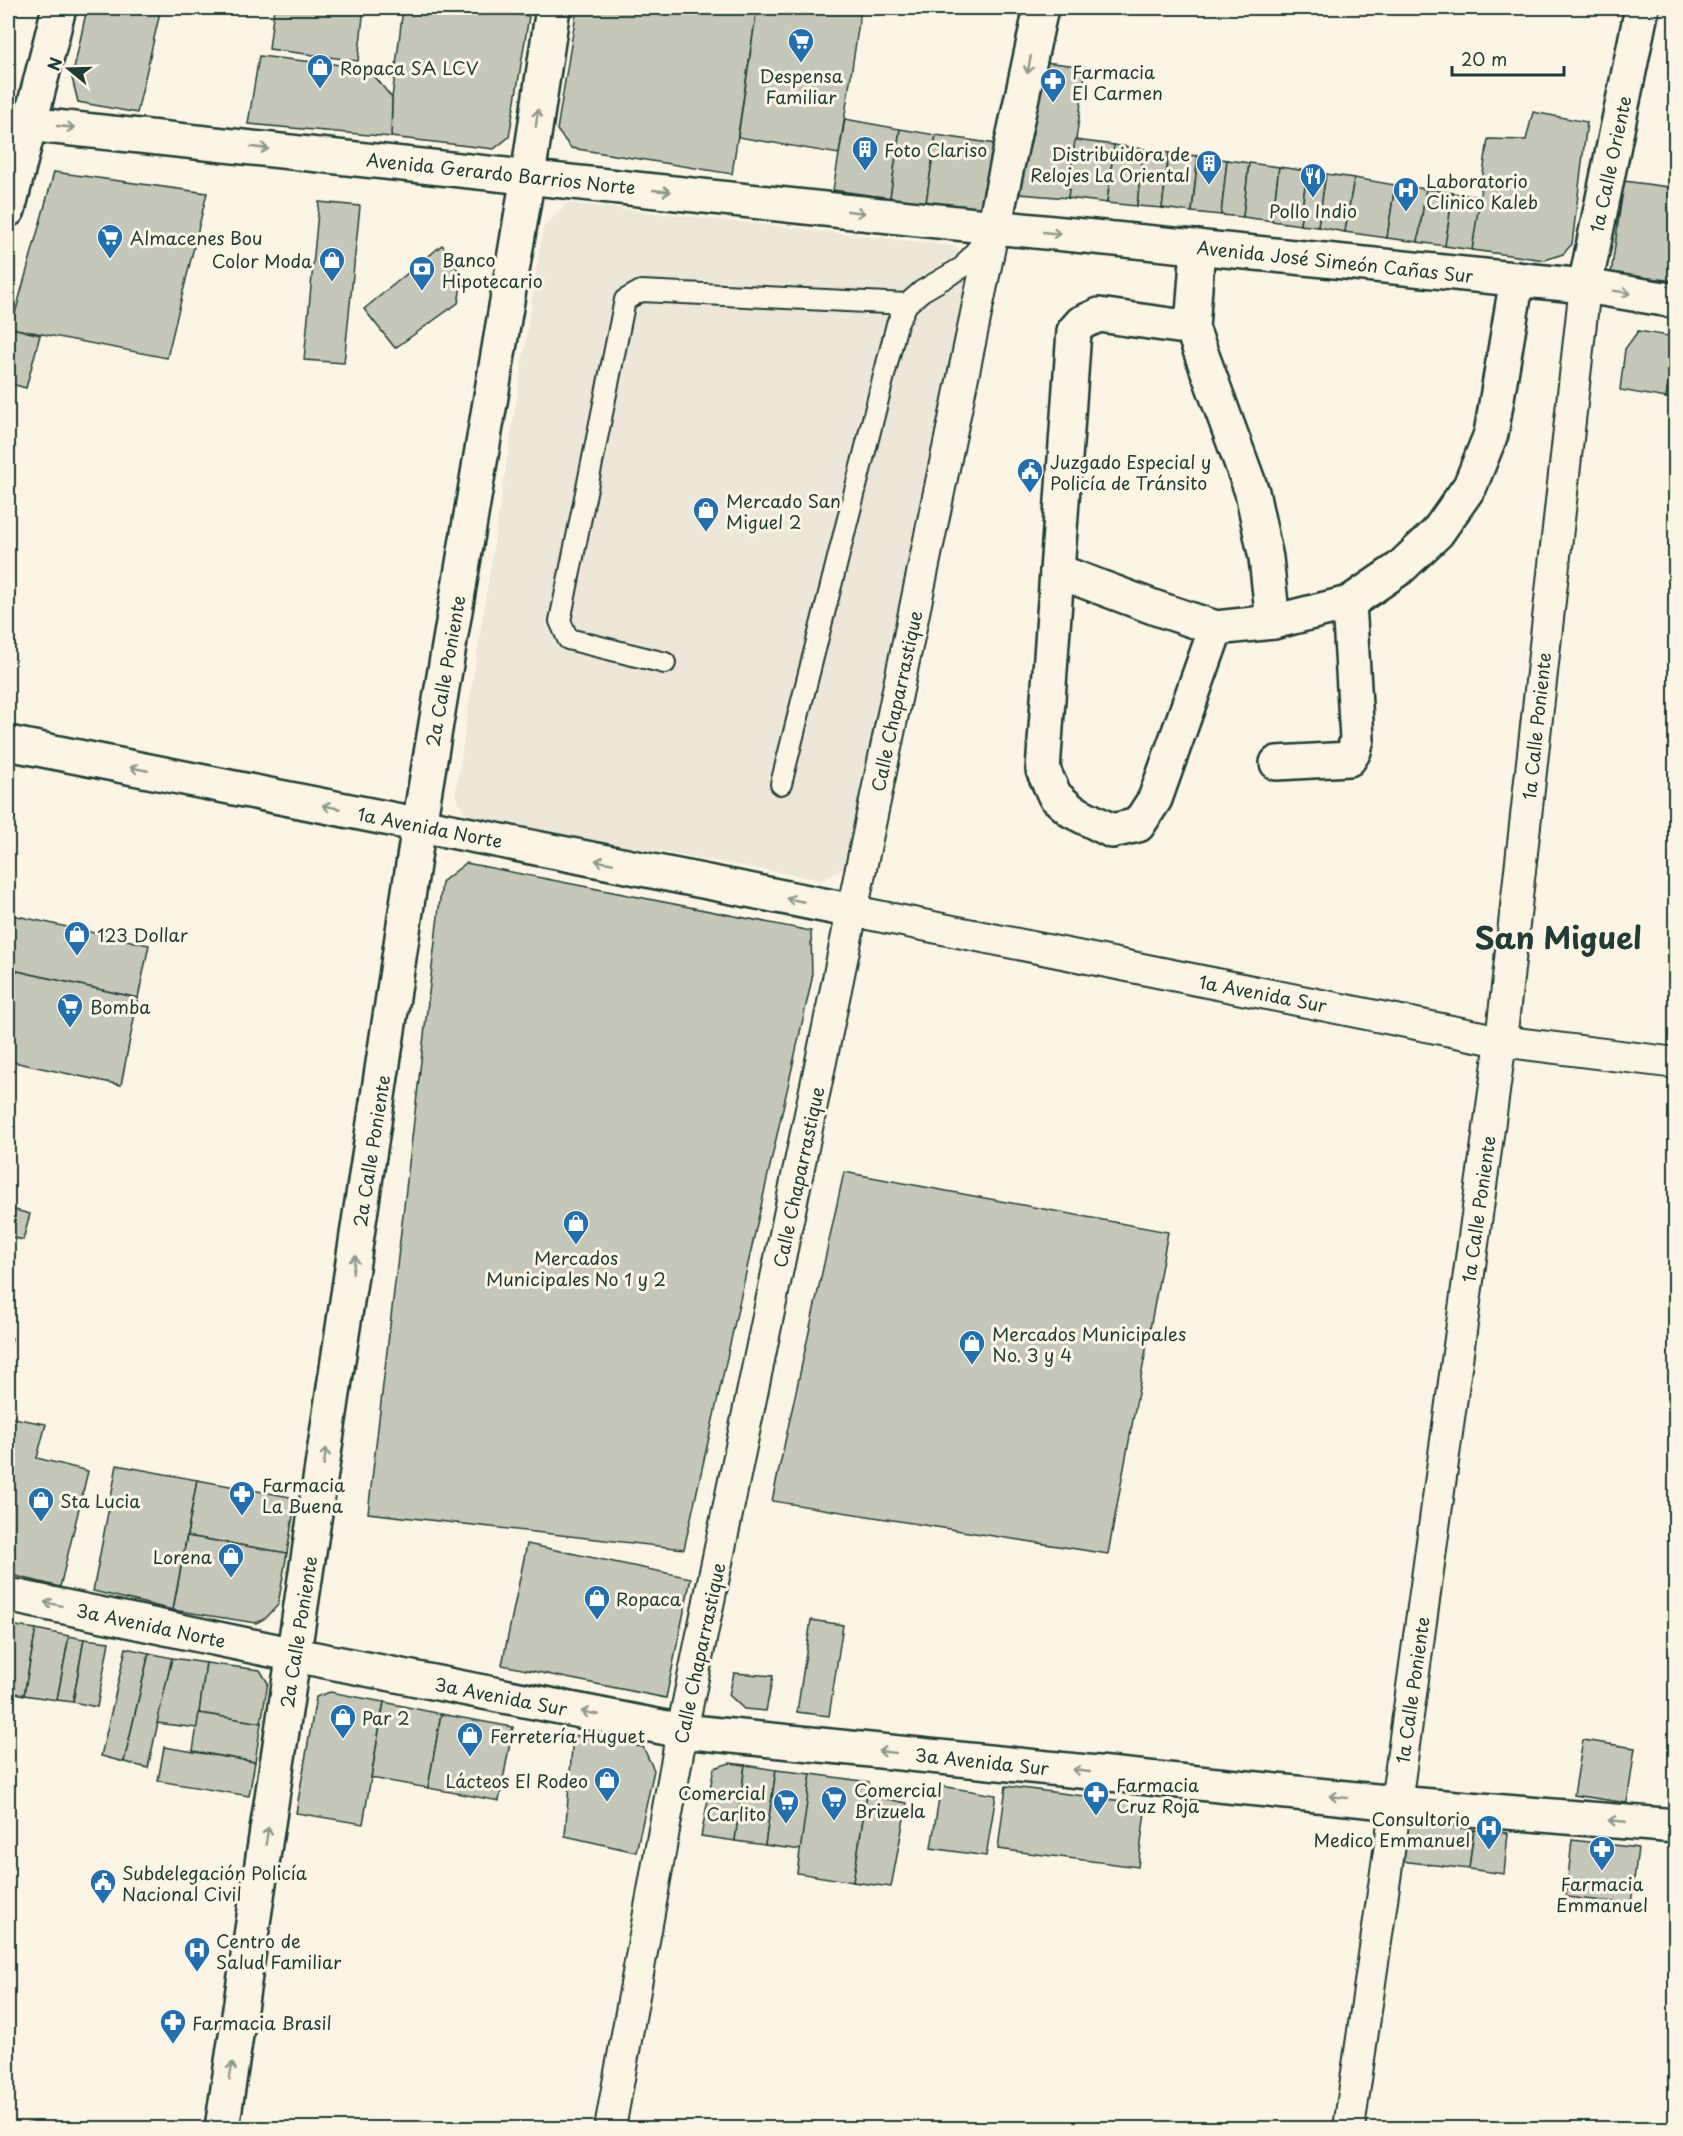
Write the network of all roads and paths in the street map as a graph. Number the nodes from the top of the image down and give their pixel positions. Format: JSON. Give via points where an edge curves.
{"nodes":[{"id":1,"x":59,"y":8,"type":"edge"},
{"id":2,"x":553,"y":8,"type":"edge"},
{"id":3,"x":1041,"y":8,"type":"edge"},
{"id":4,"x":1642,"y":8,"type":"edge"},
{"id":5,"x":19,"y":122,"type":"edge"},
{"id":6,"x":528,"y":176,"type":"junction"},
{"id":7,"x":8,"y":210,"type":"edge"},
{"id":8,"x":994,"y":227,"type":"junction"},
{"id":9,"x":1198,"y":247,"type":"junction"},
{"id":10,"x":1517,"y":279,"type":"junction"},
{"id":11,"x":1585,"y":286,"type":"junction"},
{"id":12,"x":1676,"y":301,"type":"edge"},
{"id":13,"x":907,"y":304,"type":"junction"},
{"id":14,"x":1192,"y":328,"type":"junction"},
{"id":15,"x":1057,"y":571,"type":"junction"},
{"id":16,"x":1349,"y":603,"type":"junction"},
{"id":17,"x":1273,"y":622,"type":"junction"},
{"id":18,"x":1216,"y":628,"type":"junction"},
{"id":19,"x":665,"y":663,"type":"dead end"},
{"id":20,"x":8,"y":743,"type":"edge"},
{"id":21,"x":1277,"y":763,"type":"dead end"},
{"id":22,"x":781,"y":784,"type":"dead end"},
{"id":23,"x":419,"y":825,"type":"junction"},
{"id":24,"x":853,"y":911,"type":"junction"},
{"id":25,"x":1501,"y":1041,"type":"junction"},
{"id":26,"x":1676,"y":1063,"type":"edge"},
{"id":27,"x":8,"y":1594,"type":"edge"},
{"id":28,"x":295,"y":1655,"type":"junction"},
{"id":29,"x":682,"y":1731,"type":"junction"},
{"id":30,"x":1396,"y":1803,"type":"junction"},
{"id":31,"x":1676,"y":1826,"type":"edge"},
{"id":32,"x":222,"y":2128,"type":"edge"},
{"id":33,"x":610,"y":2128,"type":"edge"},
{"id":34,"x":1349,"y":2128,"type":"edge"}],
"edges":[{"from":1,"to":5,"type":"street"},
{"from":6,"to":2,"type":"street","name":"2a Calle Poniente","one_way":true},
{"from":3,"to":8,"type":"street","one_way":true},
{"from":4,"to":11,"type":"street","name":"1a Calle Oriente"},
{"from":5,"to":6,"type":"street","name":"Avenida Gerardo Barrios Norte","one_way":true},
{"from":5,"to":7,"type":"street"},
{"from":6,"to":8,"type":"street","name":"Avenida Gerardo Barrios Norte","one_way":true},
{"from":6,"to":23,"type":"street","name":"2a Calle Poniente"},
{"from":8,"to":9,"type":"street","name":"Avenida José Simeón Cañas Sur","one_way":true},
{"from":8,"to":13,"type":"lane","via":[[963,267]]},
{"from":8,"to":24,"type":"street","name":"Calle Chaparrastique"},
{"from":9,"to":10,"type":"street","name":"Avenida José Simeón Cañas Sur"},
{"from":9,"to":14,"type":"street"},
{"from":10,"to":11,"type":"street","name":"Avenida José Simeón Cañas Sur"},
{"from":10,"to":16,"type":"street","via":[[1491,434],[1470,486],[1437,533],[1400,568]]},
{"from":11,"to":12,"type":"street","name":"Avenida José Simeón Cañas Sur","one_way":true},
{"from":11,"to":25,"type":"street","name":"1a Calle Poniente"},
{"from":13,"to":19,"type":"lane","via":[[641,291],[625,300],[560,621],[568,639]]},
{"from":13,"to":22,"type":"lane","via":[[897,324]]},
{"from":14,"to":15,"type":"street","via":[[1099,315],[1074,331]]},
{"from":14,"to":17,"type":"street","via":[[1252,492],[1266,558]]},
{"from":15,"to":18,"type":"street"},
{"from":15,"to":18,"type":"street","via":[[1043,770],[1055,796],[1072,811],[1112,831],[1138,825],[1155,799]]},
{"from":16,"to":17,"type":"street"},
{"from":16,"to":21,"type":"street","via":[[1357,740],[1354,751],[1349,759]]},
{"from":17,"to":18,"type":"street"},
{"from":23,"to":20,"type":"street","name":"1a Avenida Norte","one_way":true},
{"from":24,"to":23,"type":"street","name":"1a Avenida Norte","one_way":true},
{"from":28,"to":23,"type":"street","name":"2a Calle Poniente","one_way":true},
{"from":24,"to":25,"type":"street","name":"1a Avenida Sur"},
{"from":24,"to":29,"type":"street","name":"Calle Chaparrastique"},
{"from":25,"to":26,"type":"street","name":"1a Avenida Sur"},
{"from":25,"to":30,"type":"street","name":"1a Calle Poniente"},
{"from":28,"to":27,"type":"street","name":"3a Avenida Norte","one_way":true},
{"from":29,"to":28,"type":"street","name":"3a Avenida Sur","one_way":true},
{"from":32,"to":28,"type":"street","name":"2a Calle Poniente","one_way":true},
{"from":30,"to":29,"type":"street","name":"3a Avenida Sur","one_way":true},
{"from":29,"to":33,"type":"street","name":"Calle Chaparrastique"},
{"from":31,"to":30,"type":"street","name":"3a Avenida Sur","one_way":true},
{"from":30,"to":34,"type":"street","name":"1a Calle Poniente"}]}
